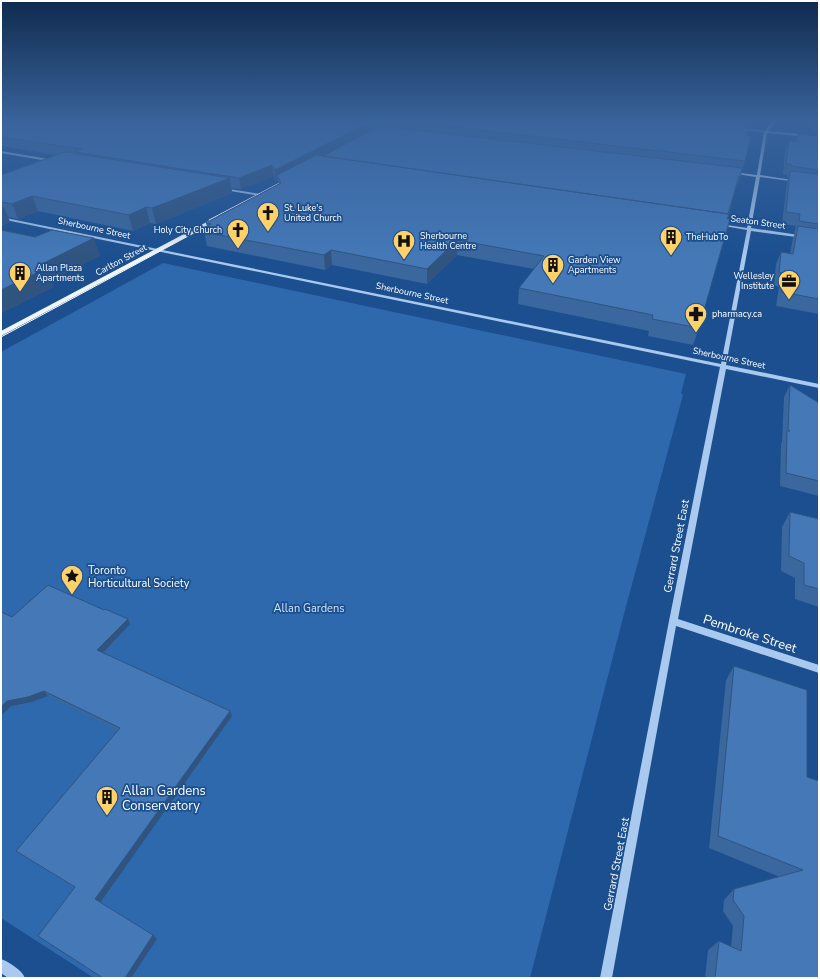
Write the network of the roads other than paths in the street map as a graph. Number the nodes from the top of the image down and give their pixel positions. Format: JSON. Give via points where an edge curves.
{"nodes":[{"id":1,"x":760,"y":167,"type":"edge"},
{"id":2,"x":727,"y":172,"type":"edge"},
{"id":3,"x":758,"y":176,"type":"junction"},
{"id":4,"x":805,"y":182,"type":"edge"},
{"id":5,"x":216,"y":187,"type":"edge"},
{"id":6,"x":268,"y":191,"type":"edge"},
{"id":7,"x":261,"y":194,"type":"junction"},
{"id":8,"x":250,"y":200,"type":"edge"},
{"id":9,"x":224,"y":215,"type":"edge"},
{"id":10,"x":1,"y":218,"type":"edge"},
{"id":11,"x":714,"y":224,"type":"edge"},
{"id":12,"x":749,"y":229,"type":"junction"},
{"id":13,"x":819,"y":239,"type":"edge"},
{"id":14,"x":158,"y":250,"type":"junction"},
{"id":15,"x":1,"y":334,"type":"edge"},
{"id":16,"x":724,"y":366,"type":"junction"},
{"id":17,"x":819,"y":386,"type":"edge"},
{"id":18,"x":673,"y":621,"type":"junction"},
{"id":19,"x":819,"y":669,"type":"edge"},
{"id":20,"x":1,"y":965,"type":"edge"},
{"id":21,"x":19,"y":978,"type":"edge"},
{"id":22,"x":606,"y":978,"type":"edge"}],
"edges":[{"from":1,"to":3,"type":"street","name":"Gerrard Street East"},
{"from":2,"to":3,"type":"street"},
{"from":3,"to":4,"type":"street"},
{"from":3,"to":12,"type":"street","name":"Gerrard Street East"},
{"from":5,"to":7,"type":"street"},
{"from":6,"to":7,"type":"main road"},
{"from":7,"to":8,"type":"main road"},
{"from":9,"to":14,"type":"main road","name":"Carlton Street"},
{"from":10,"to":14,"type":"street","name":"Sherbourne Street"},
{"from":11,"to":12,"type":"street","name":"Seaton Street"},
{"from":12,"to":13,"type":"street","name":"Seaton Street"},
{"from":12,"to":16,"type":"street","name":"Gerrard Street East"},
{"from":14,"to":15,"type":"main road","name":"Carlton Street"},
{"from":14,"to":16,"type":"street","name":"Sherbourne Street"},
{"from":16,"to":17,"type":"street","name":"Sherbourne Street"},
{"from":16,"to":18,"type":"street","name":"Gerrard Street East"},
{"from":18,"to":19,"type":"street","name":"Pembroke Street"},
{"from":18,"to":22,"type":"street","name":"Gerrard Street East"},
{"from":20,"to":21,"type":"street"}]}
